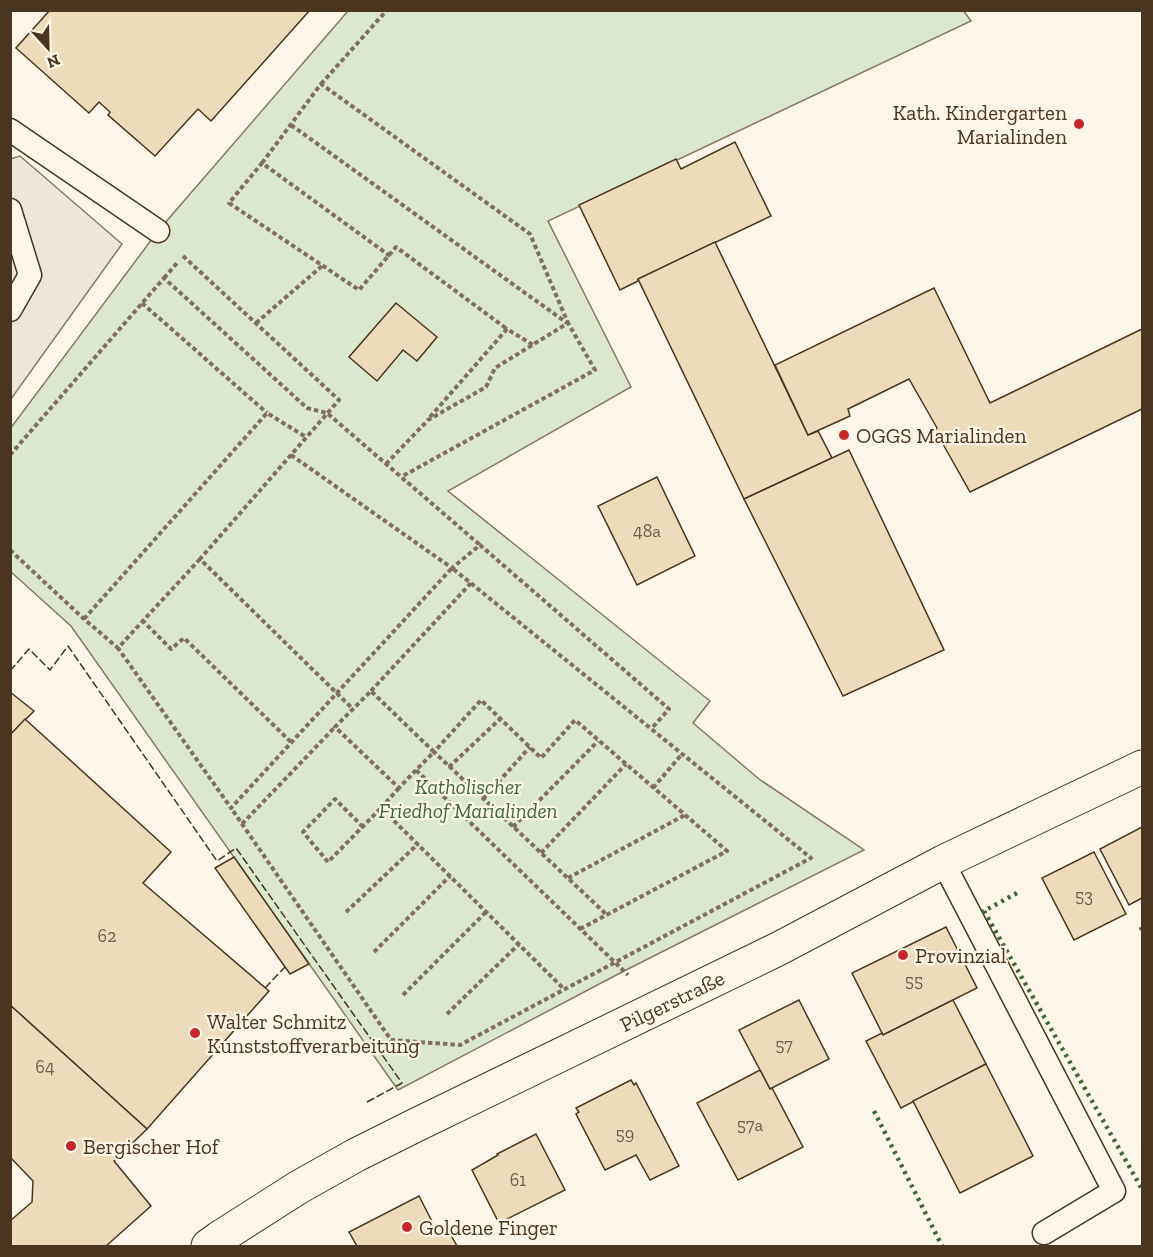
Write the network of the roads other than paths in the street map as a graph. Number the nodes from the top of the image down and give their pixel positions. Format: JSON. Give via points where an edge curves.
{"nodes":[{"id":1,"x":10,"y":130,"type":"edge"},
{"id":2,"x":10,"y":210,"type":"edge"},
{"id":3,"x":159,"y":231,"type":"road end"},
{"id":4,"x":10,"y":310,"type":"edge"},
{"id":5,"x":1143,"y":767,"type":"edge"},
{"id":6,"x":943,"y":862,"type":"junction"},
{"id":7,"x":1044,"y":1233,"type":"dead end"},
{"id":8,"x":208,"y":1246,"type":"edge"}],
"edges":[{"from":1,"to":3,"type":"lane"},
{"from":2,"to":4,"type":"lane","via":[[30,275]]},
{"from":5,"to":6,"type":"main road","name":"Pilgerstraße"},
{"from":6,"to":7,"type":"lane","via":[[1114,1191]]},
{"from":6,"to":8,"type":"main road","name":"Pilgerstraße","via":[[778,949],[356,1155]]}]}
